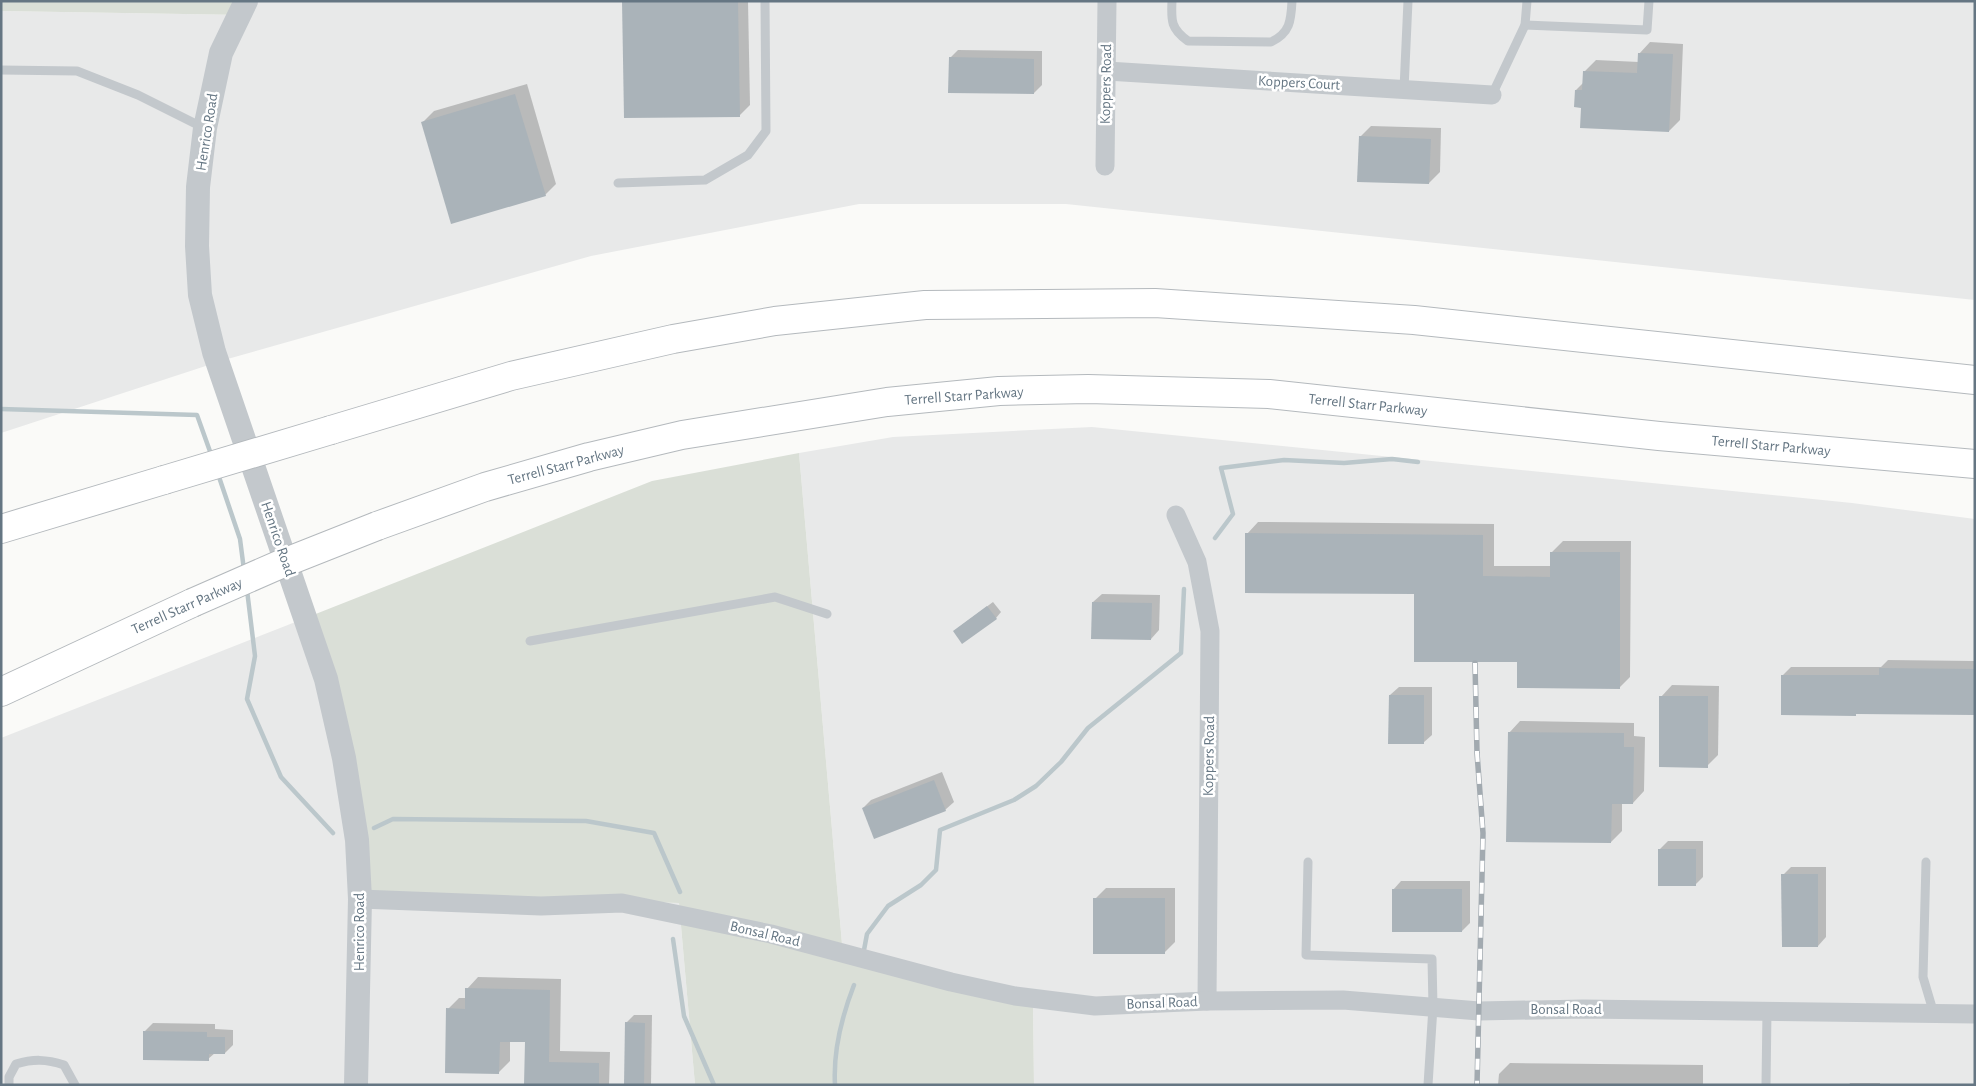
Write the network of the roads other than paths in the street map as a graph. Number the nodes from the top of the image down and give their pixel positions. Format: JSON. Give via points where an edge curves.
{"nodes":[{"id":1,"x":246,"y":1,"type":"edge"},
{"id":2,"x":765,"y":1,"type":"edge"},
{"id":3,"x":1107,"y":1,"type":"edge"},
{"id":4,"x":1172,"y":1,"type":"edge"},
{"id":5,"x":1292,"y":1,"type":"edge"},
{"id":6,"x":1408,"y":1,"type":"edge"},
{"id":7,"x":1526,"y":1,"type":"edge"},
{"id":8,"x":1649,"y":1,"type":"edge"},
{"id":9,"x":1525,"y":25,"type":"junction"},
{"id":10,"x":1,"y":70,"type":"edge"},
{"id":11,"x":1106,"y":71,"type":"junction"},
{"id":12,"x":1404,"y":89,"type":"junction"},
{"id":13,"x":1492,"y":95,"type":"joint"},
{"id":14,"x":205,"y":128,"type":"junction"},
{"id":15,"x":1105,"y":166,"type":"dead end"},
{"id":16,"x":618,"y":184,"type":"dead end"},
{"id":17,"x":1975,"y":380,"type":"edge"},
{"id":18,"x":1975,"y":464,"type":"edge"},
{"id":19,"x":1176,"y":515,"type":"dead end"},
{"id":20,"x":1,"y":529,"type":"edge"},
{"id":21,"x":827,"y":614,"type":"dead end"},
{"id":22,"x":530,"y":640,"type":"dead end"},
{"id":23,"x":1,"y":692,"type":"edge"},
{"id":24,"x":1308,"y":862,"type":"dead end"},
{"id":25,"x":1926,"y":862,"type":"dead end"},
{"id":26,"x":360,"y":899,"type":"junction"},
{"id":27,"x":1207,"y":1002,"type":"junction"},
{"id":28,"x":1433,"y":1007,"type":"junction"},
{"id":29,"x":1767,"y":1011,"type":"junction"},
{"id":30,"x":1934,"y":1014,"type":"junction"},
{"id":31,"x":1975,"y":1014,"type":"edge"},
{"id":32,"x":9,"y":1085,"type":"edge"},
{"id":33,"x":75,"y":1085,"type":"edge"},
{"id":34,"x":356,"y":1085,"type":"edge"},
{"id":35,"x":1428,"y":1085,"type":"edge"},
{"id":36,"x":1766,"y":1085,"type":"edge"}],
"edges":[{"from":1,"to":14,"type":"street","name":"Henrico Road","via":[[221,53]]},
{"from":2,"to":16,"type":"lane","via":[[766,131],[748,155],[705,180]]},
{"from":3,"to":11,"type":"street","name":"Koppers Road"},
{"from":4,"to":5,"type":"lane","via":[[1171,20],[1178,34],[1188,41],[1271,42],[1282,37],[1289,26]]},
{"from":6,"to":12,"type":"lane"},
{"from":7,"to":9,"type":"lane"},
{"from":8,"to":9,"type":"lane","via":[[1648,30]]},
{"from":9,"to":13,"type":"lane"},
{"from":10,"to":14,"type":"lane","via":[[77,71],[138,95]]},
{"from":11,"to":12,"type":"street","name":"Koppers Court"},
{"from":11,"to":15,"type":"street","name":"Koppers Road"},
{"from":12,"to":13,"type":"street","name":"Koppers Court"},
{"from":14,"to":26,"type":"street","name":"Henrico Road","via":[[198,187],[200,295],[214,352],[326,679],[344,758],[355,830]]},
{"from":17,"to":20,"type":"highway","bridge":true,"via":[[1414,320],[1155,303],[925,304],[775,321],[673,339],[511,376]]},
{"from":18,"to":23,"type":"highway","name":"Terrell Starr Parkway","bridge":true,"via":[[1669,437],[1269,394],[1126,390],[999,392],[887,402],[682,435],[485,486],[281,564]]},
{"from":19,"to":27,"type":"street","name":"Koppers Road","via":[[1197,562],[1210,631]]},
{"from":21,"to":22,"type":"lane","via":[[775,596]]},
{"from":24,"to":28,"type":"lane","via":[[1306,955],[1432,959]]},
{"from":25,"to":30,"type":"lane","via":[[1923,977]]},
{"from":26,"to":27,"type":"street","name":"Bonsal Road","via":[[541,906],[622,903],[771,934],[1014,996],[1095,1006]]},
{"from":26,"to":34,"type":"street","name":"Henrico Road"},
{"from":27,"to":28,"type":"street","name":"Bonsal Road","via":[[1343,1000]]},
{"from":28,"to":29,"type":"street","name":"Bonsal Road","via":[[1479,1011]]},
{"from":28,"to":35,"type":"lane"},
{"from":29,"to":30,"type":"street","name":"Bonsal Road"},
{"from":29,"to":36,"type":"lane"},
{"from":30,"to":31,"type":"street","name":"Bonsal Road"},
{"from":32,"to":33,"type":"lane","via":[[9,1077],[16,1064],[47,1060],[64,1065]]}]}
